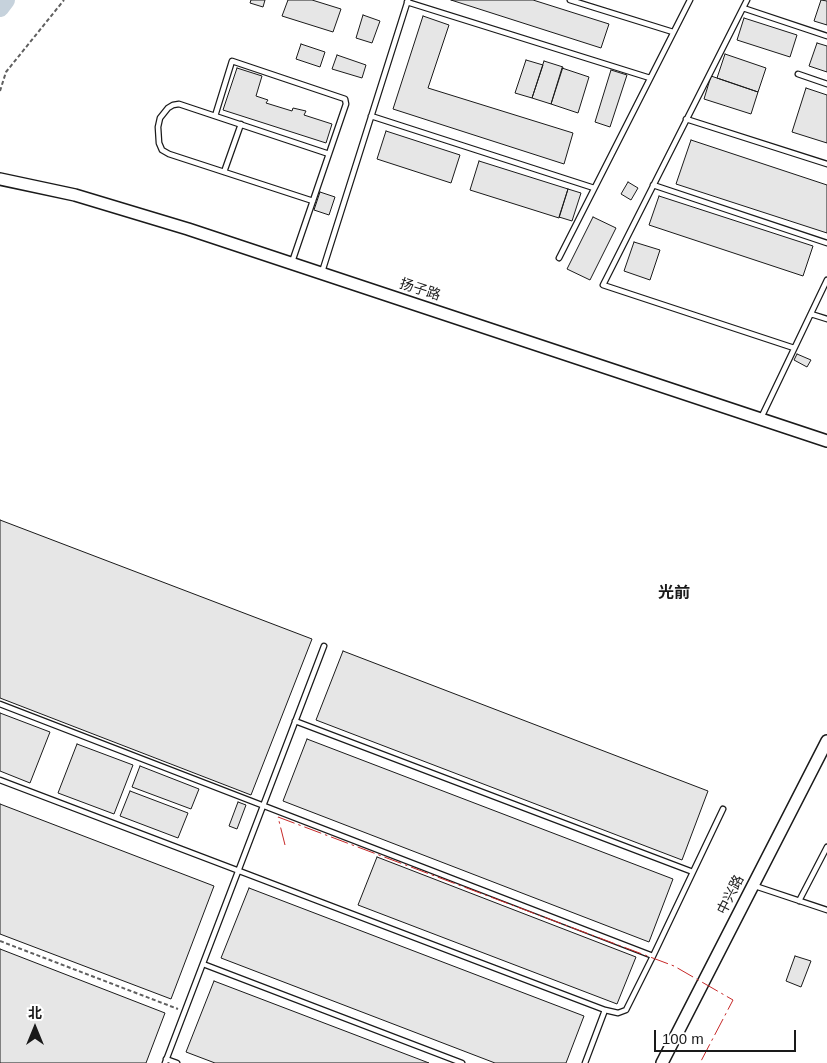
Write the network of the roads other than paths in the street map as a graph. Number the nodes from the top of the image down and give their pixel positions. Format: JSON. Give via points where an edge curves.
{"nodes":[{"id":1,"x":570,"y":0,"type":"edge"},
{"id":2,"x":690,"y":0,"type":"edge"},
{"id":3,"x":747,"y":0,"type":"edge"},
{"id":4,"x":408,"y":1,"type":"edge"},
{"id":5,"x":743,"y":8,"type":"junction"},
{"id":6,"x":673,"y":32,"type":"junction"},
{"id":7,"x":827,"y":36,"type":"edge"},
{"id":8,"x":798,"y":74,"type":"dead end"},
{"id":9,"x":650,"y":78,"type":"junction"},
{"id":10,"x":827,"y":84,"type":"edge"},
{"id":11,"x":215,"y":116,"type":"junction"},
{"id":12,"x":372,"y":116,"type":"junction"},
{"id":13,"x":686,"y":118,"type":"junction"},
{"id":14,"x":240,"y":124,"type":"junction"},
{"id":15,"x":329,"y":154,"type":"junction"},
{"id":16,"x":827,"y":164,"type":"edge"},
{"id":17,"x":224,"y":172,"type":"junction"},
{"id":18,"x":0,"y":180,"type":"edge"},
{"id":19,"x":653,"y":185,"type":"junction"},
{"id":20,"x":594,"y":188,"type":"junction"},
{"id":21,"x":313,"y":201,"type":"junction"},
{"id":22,"x":827,"y":243,"type":"edge"},
{"id":23,"x":558,"y":258,"type":"dead end"},
{"id":24,"x":292,"y":263,"type":"junction"},
{"id":25,"x":322,"y":274,"type":"junction"},
{"id":26,"x":827,"y":280,"type":"edge"},
{"id":27,"x":811,"y":314,"type":"junction"},
{"id":28,"x":827,"y":319,"type":"edge"},
{"id":29,"x":794,"y":348,"type":"junction"},
{"id":30,"x":760,"y":419,"type":"junction"},
{"id":31,"x":827,"y":441,"type":"edge"},
{"id":32,"x":324,"y":646,"type":"dead end"},
{"id":33,"x":0,"y":704,"type":"edge"},
{"id":34,"x":296,"y":721,"type":"junction"},
{"id":35,"x":827,"y":741,"type":"edge"},
{"id":36,"x":0,"y":780,"type":"edge"},
{"id":37,"x":263,"y":806,"type":"junction"},
{"id":38,"x":723,"y":809,"type":"dead end"},
{"id":39,"x":827,"y":847,"type":"edge"},
{"id":40,"x":238,"y":870,"type":"junction"},
{"id":41,"x":693,"y":872,"type":"junction"},
{"id":42,"x":753,"y":885,"type":"junction"},
{"id":43,"x":799,"y":901,"type":"junction"},
{"id":44,"x":827,"y":910,"type":"edge"},
{"id":45,"x":653,"y":956,"type":"junction"},
{"id":46,"x":203,"y":964,"type":"junction"},
{"id":47,"x":605,"y":1010,"type":"junction"},
{"id":48,"x":166,"y":1061,"type":"edge"},
{"id":49,"x":177,"y":1063,"type":"edge"},
{"id":50,"x":462,"y":1063,"type":"edge"},
{"id":51,"x":584,"y":1063,"type":"edge"},
{"id":52,"x":662,"y":1063,"type":"edge"}],
"edges":[{"from":1,"to":6,"type":"lane"},
{"from":2,"to":6,"type":"lane"},
{"from":3,"to":5,"type":"lane"},
{"from":4,"to":9,"type":"lane"},
{"from":4,"to":12,"type":"lane"},
{"from":5,"to":7,"type":"lane"},
{"from":5,"to":13,"type":"lane"},
{"from":6,"to":9,"type":"lane"},
{"from":8,"to":10,"type":"lane"},
{"from":9,"to":20,"type":"lane"},
{"from":11,"to":14,"type":"lane"},
{"from":11,"to":15,"type":"lane","via":[[232,61],[345,99]]},
{"from":11,"to":17,"type":"lane","via":[[173,105],[160,118],[159,143],[169,154]]},
{"from":12,"to":20,"type":"lane"},
{"from":12,"to":25,"type":"lane"},
{"from":13,"to":16,"type":"lane"},
{"from":13,"to":19,"type":"lane"},
{"from":14,"to":15,"type":"lane"},
{"from":14,"to":17,"type":"lane"},
{"from":15,"to":21,"type":"lane"},
{"from":17,"to":21,"type":"lane"},
{"from":18,"to":24,"type":"street","name":"扬子路","via":[[75,196]]},
{"from":19,"to":22,"type":"lane"},
{"from":19,"to":29,"type":"lane","via":[[602,285]]},
{"from":20,"to":23,"type":"lane"},
{"from":21,"to":24,"type":"lane"},
{"from":24,"to":25,"type":"street","name":"扬子路"},
{"from":25,"to":30,"type":"street","name":"扬子路"},
{"from":26,"to":27,"type":"lane"},
{"from":27,"to":28,"type":"lane"},
{"from":27,"to":29,"type":"lane"},
{"from":29,"to":30,"type":"lane"},
{"from":30,"to":31,"type":"street","name":"扬子路"},
{"from":32,"to":34,"type":"lane"},
{"from":33,"to":37,"type":"lane"},
{"from":34,"to":37,"type":"lane"},
{"from":34,"to":41,"type":"lane"},
{"from":35,"to":42,"type":"street","name":"中兴路"},
{"from":36,"to":40,"type":"lane"},
{"from":37,"to":40,"type":"lane"},
{"from":37,"to":45,"type":"lane"},
{"from":38,"to":41,"type":"lane"},
{"from":39,"to":43,"type":"lane"},
{"from":40,"to":46,"type":"lane"},
{"from":40,"to":47,"type":"lane"},
{"from":41,"to":45,"type":"lane"},
{"from":42,"to":43,"type":"lane"},
{"from":42,"to":52,"type":"street","name":"中兴路"},
{"from":43,"to":44,"type":"lane"},
{"from":45,"to":47,"type":"lane","via":[[626,1010],[618,1013]]},
{"from":46,"to":48,"type":"lane"},
{"from":46,"to":50,"type":"lane"},
{"from":47,"to":51,"type":"lane"},
{"from":48,"to":49,"type":"lane"}]}
